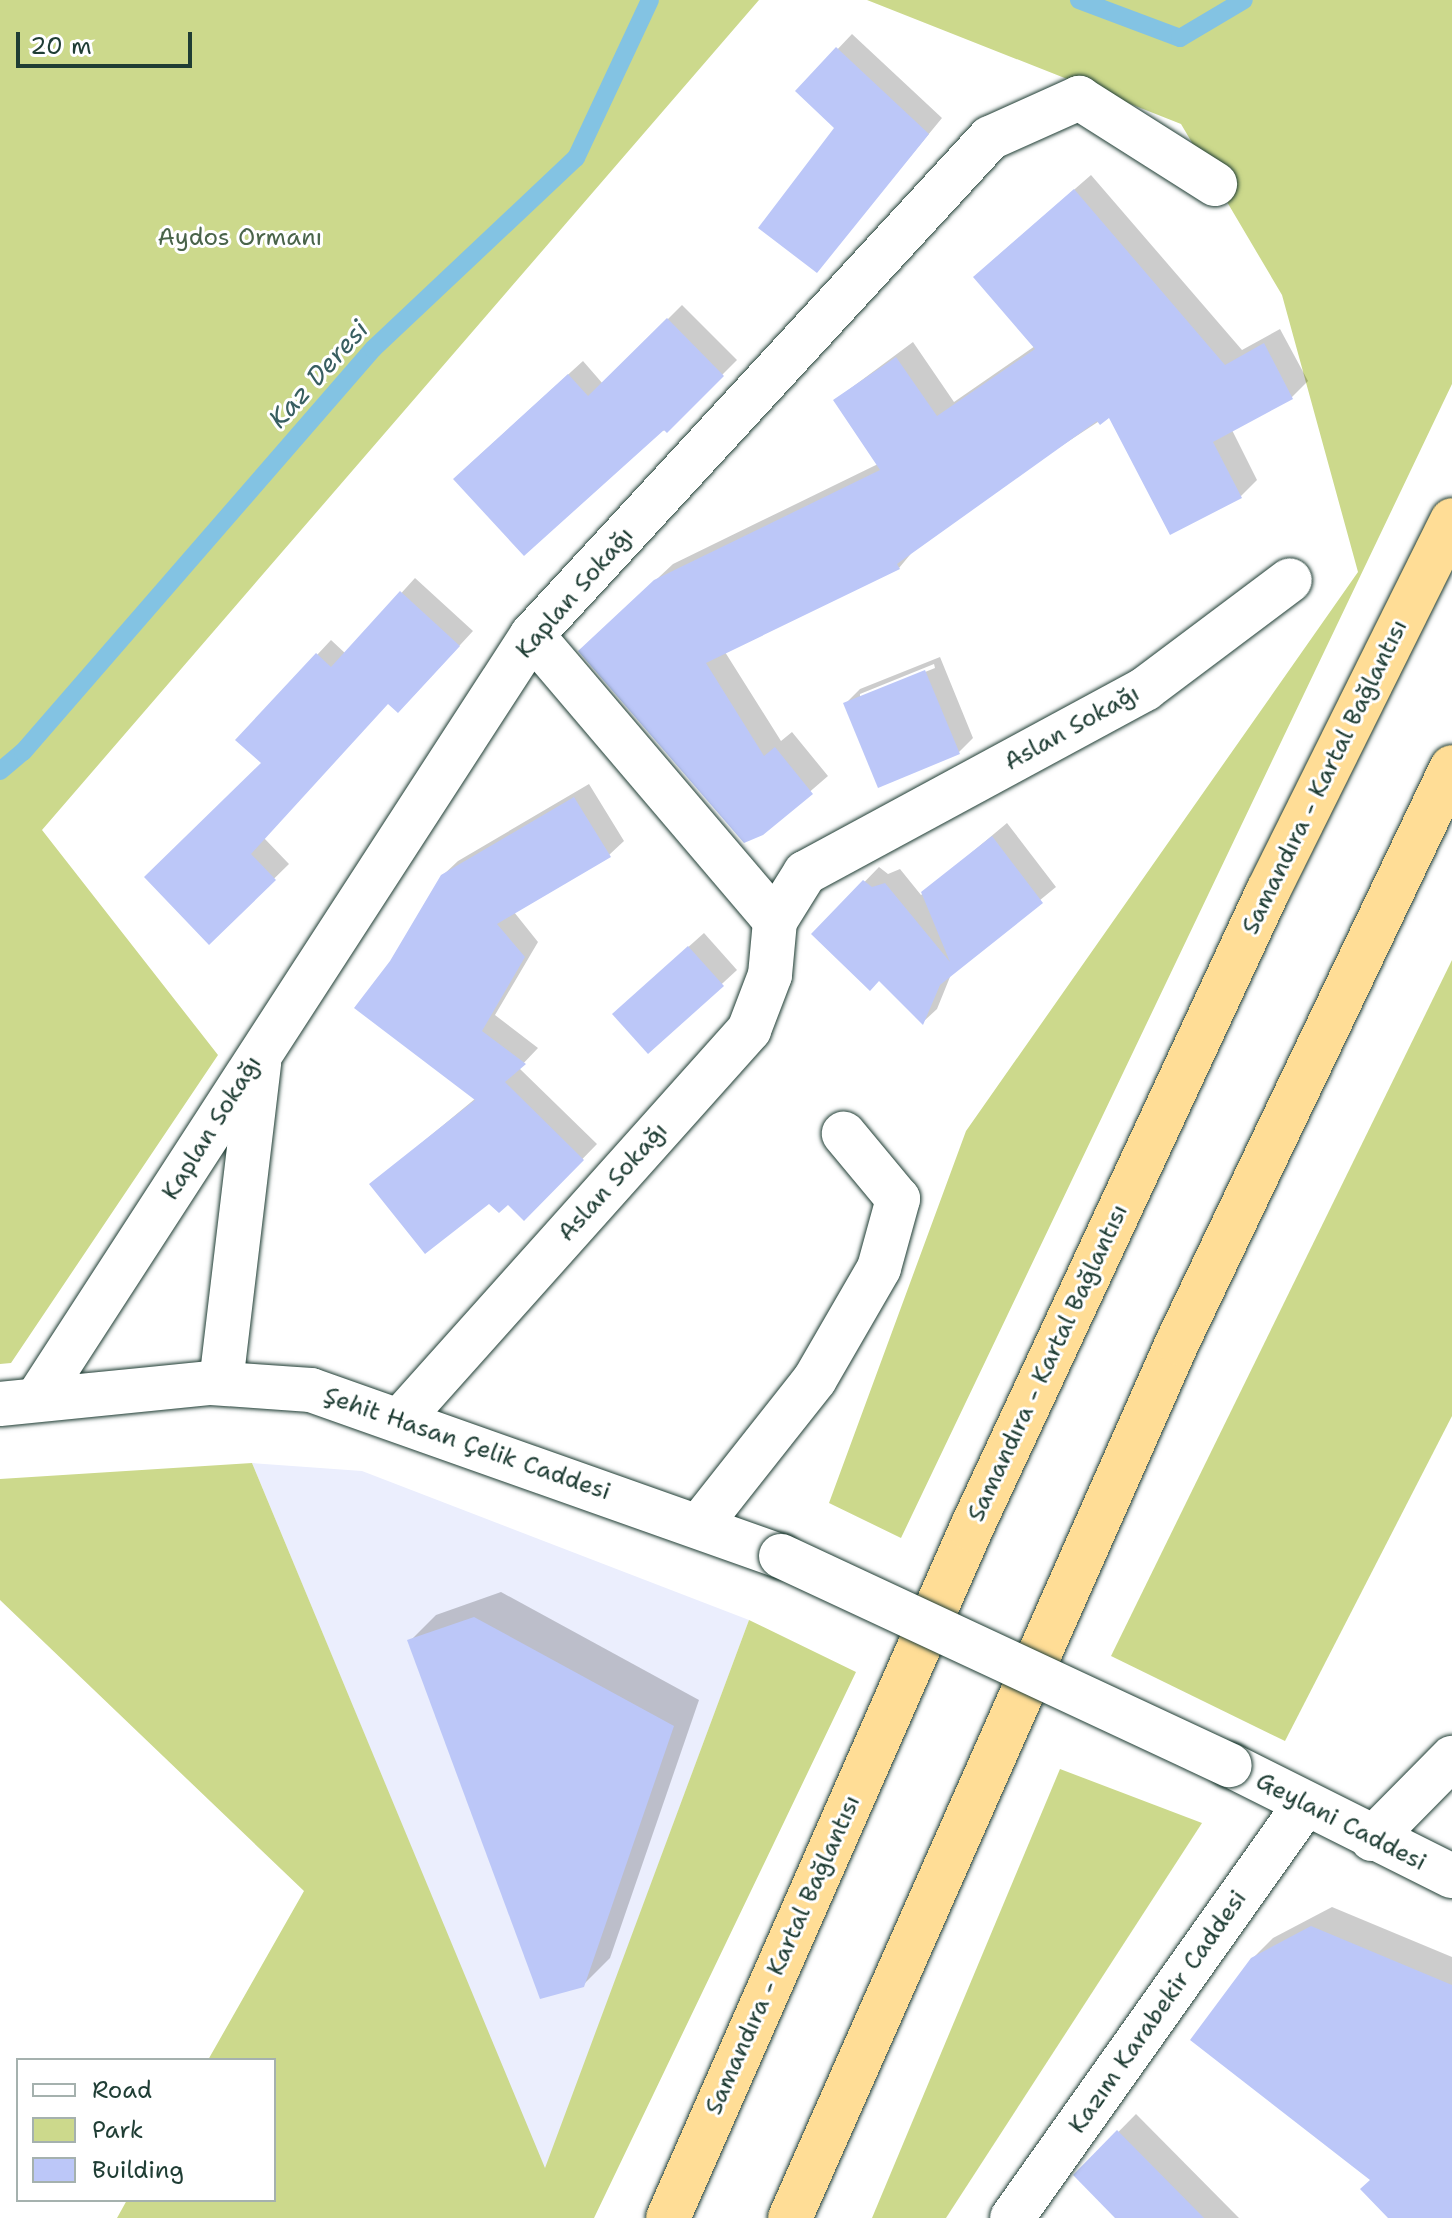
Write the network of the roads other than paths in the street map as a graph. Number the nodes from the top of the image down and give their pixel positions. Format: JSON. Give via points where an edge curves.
{"nodes":[{"id":1,"x":1215,"y":184,"type":"dead end"},
{"id":2,"x":1452,"y":520,"type":"edge"},
{"id":3,"x":1290,"y":580,"type":"dead end"},
{"id":4,"x":532,"y":635,"type":"junction"},
{"id":5,"x":1452,"y":767,"type":"edge"},
{"id":6,"x":775,"y":921,"type":"junction"},
{"id":7,"x":261,"y":1050,"type":"junction"},
{"id":8,"x":844,"y":1134,"type":"dead end"},
{"id":9,"x":221,"y":1383,"type":"junction"},
{"id":10,"x":19,"y":1402,"type":"edge"},
{"id":11,"x":402,"y":1418,"type":"junction"},
{"id":12,"x":699,"y":1526,"type":"junction"},
{"id":13,"x":781,"y":1556,"type":"joint"},
{"id":14,"x":1452,"y":1758,"type":"edge"},
{"id":15,"x":1304,"y":1806,"type":"junction"},
{"id":16,"x":1372,"y":1839,"type":"junction"},
{"id":17,"x":1452,"y":1876,"type":"edge"},
{"id":18,"x":668,"y":2218,"type":"edge"},
{"id":19,"x":790,"y":2218,"type":"edge"},
{"id":20,"x":1012,"y":2218,"type":"edge"}],
"edges":[{"from":1,"to":4,"type":"street","name":"Kaplan Sokağı","via":[[1079,98],[990,138]]},
{"from":2,"to":18,"type":"highway","name":"Samandıra - Kartal Bağlantısı","via":[[1268,891],[971,1529]]},
{"from":3,"to":6,"type":"street","name":"Aslan Sokağı","via":[[1145,689],[805,873]]},
{"from":4,"to":6,"type":"street"},
{"from":4,"to":7,"type":"street","name":"Kaplan Sokağı"},
{"from":5,"to":19,"type":"highway","via":[[1177,1343]]},
{"from":6,"to":11,"type":"street","name":"Aslan Sokağı","via":[[770,975],[749,1030]]},
{"from":7,"to":9,"type":"street"},
{"from":7,"to":10,"type":"street","name":"Kaplan Sokağı"},
{"from":8,"to":12,"type":"street","via":[[898,1199],[879,1268],[815,1379]]},
{"from":9,"to":10,"type":"street","name":"Şehit Hasan Çelik Caddesi"},
{"from":9,"to":11,"type":"street","name":"Şehit Hasan Çelik Caddesi","via":[[311,1390]]},
{"from":11,"to":12,"type":"street","name":"Şehit Hasan Çelik Caddesi"},
{"from":12,"to":13,"type":"street","name":"Şehit Hasan Çelik Caddesi"},
{"from":13,"to":15,"type":"street","name":"Geylani Caddesi","bridge":true,"via":[[1230,1765]]},
{"from":14,"to":16,"type":"street"},
{"from":15,"to":16,"type":"street","name":"Geylani Caddesi"},
{"from":15,"to":20,"type":"street","name":"Kazım Karabekir Caddesi"},
{"from":16,"to":17,"type":"street","name":"Geylani Caddesi"}]}
